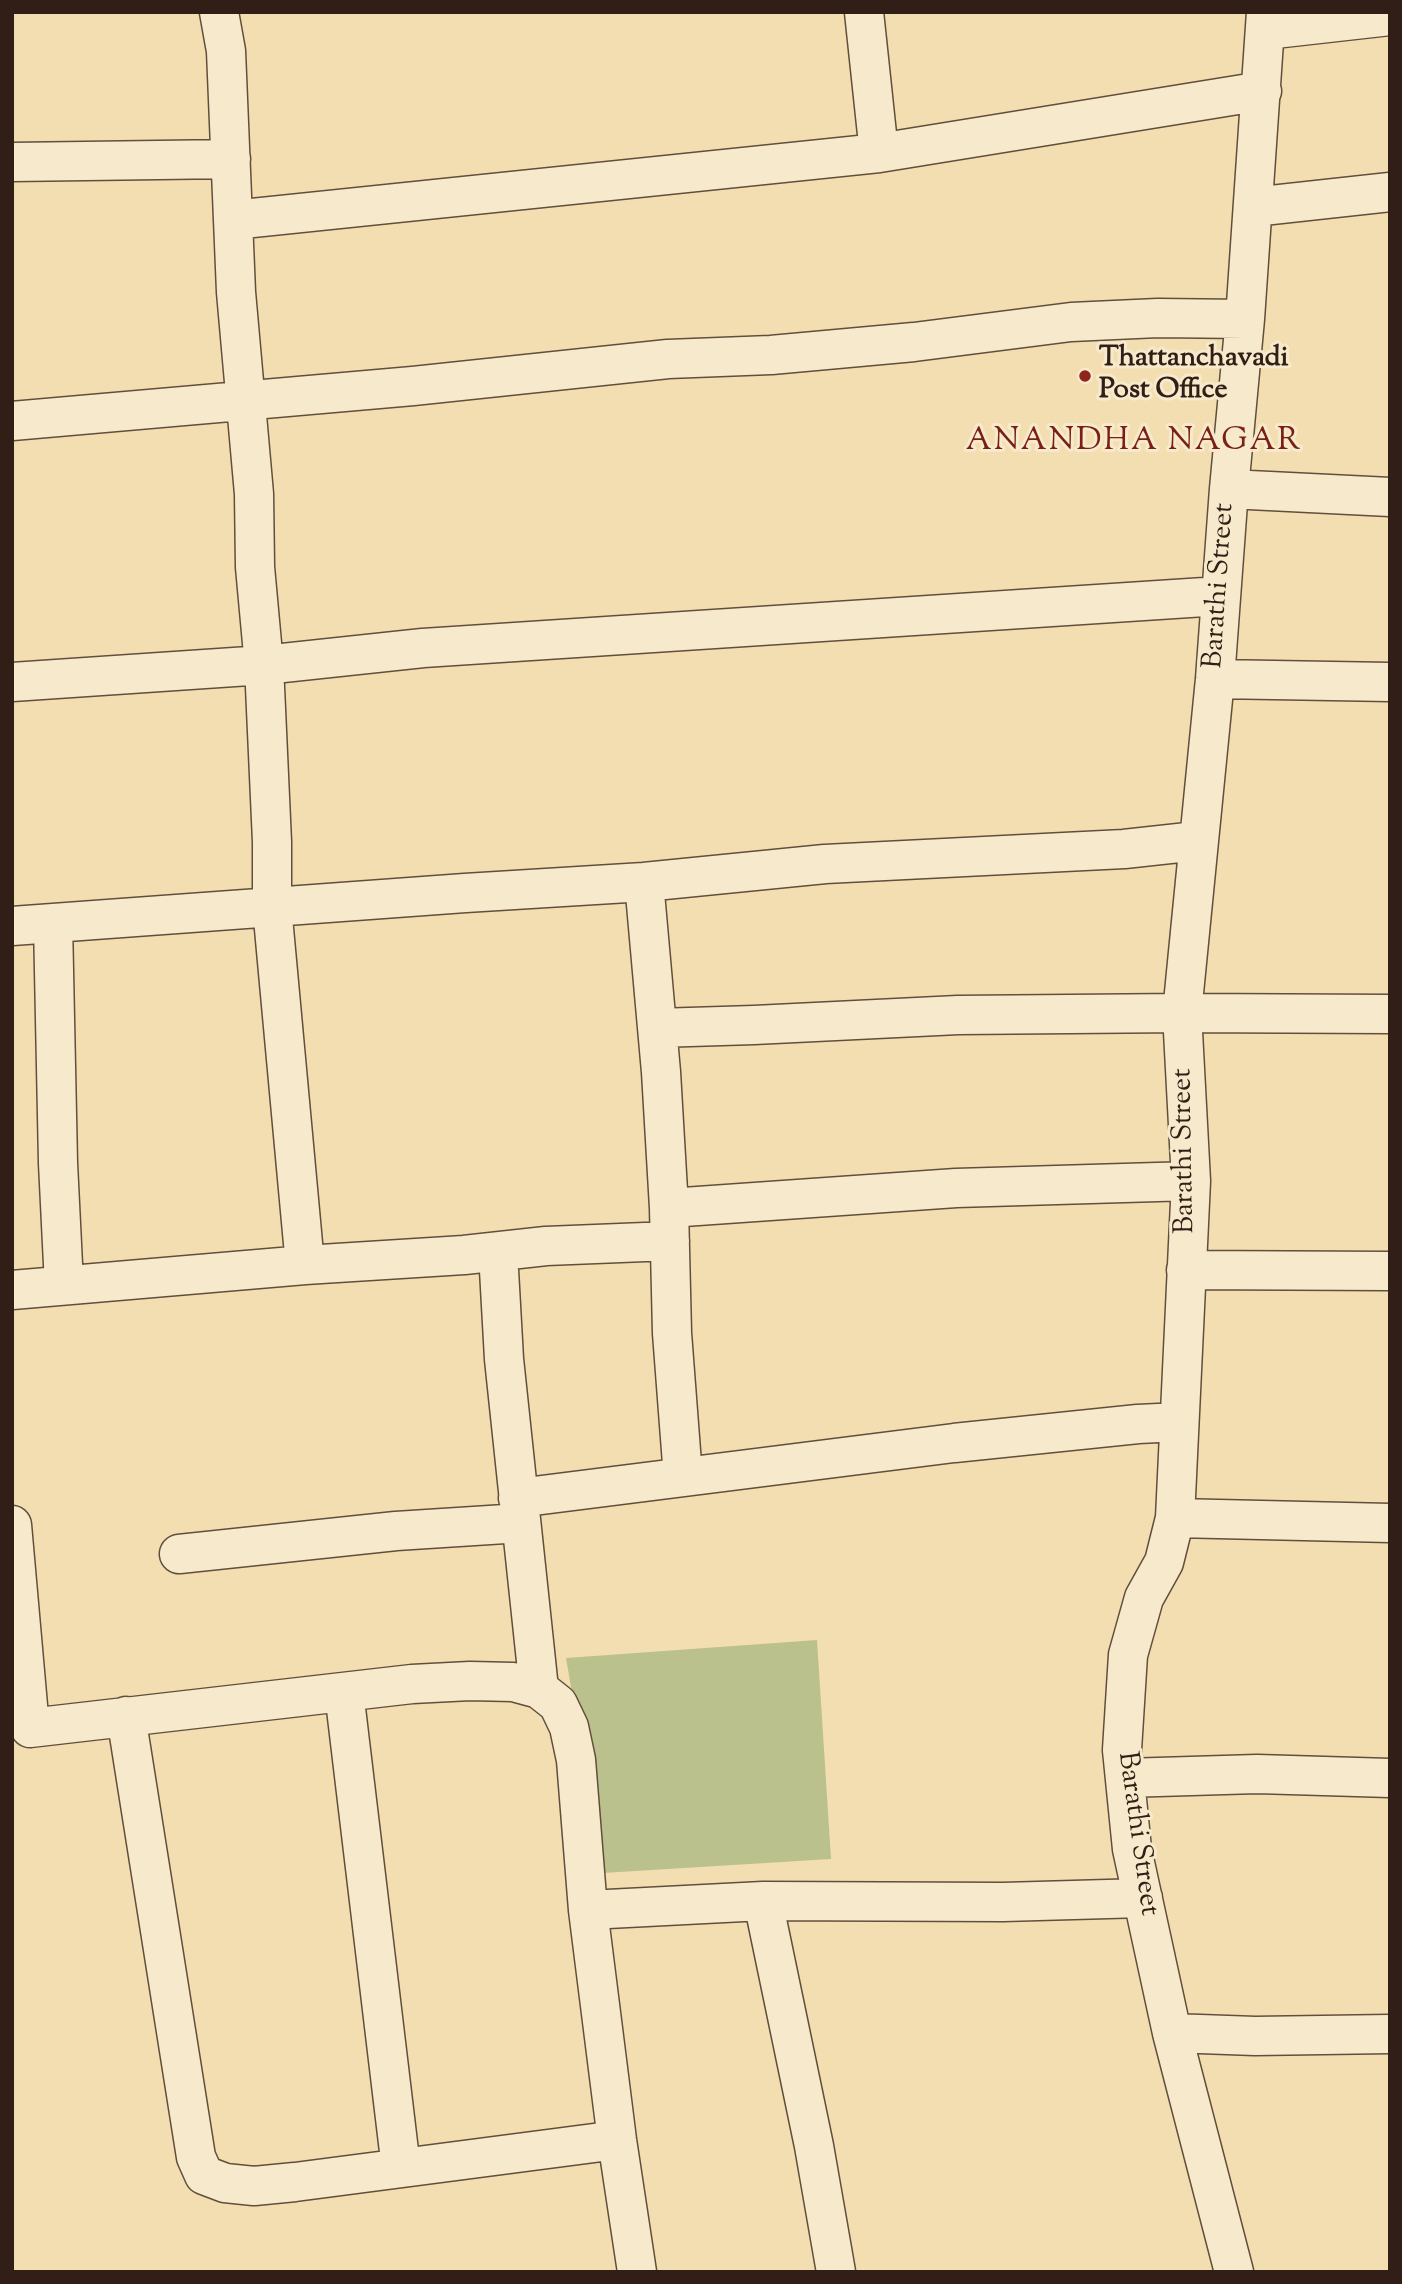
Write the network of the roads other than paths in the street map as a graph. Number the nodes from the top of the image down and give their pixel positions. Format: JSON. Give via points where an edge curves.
{"nodes":[{"id":1,"x":219,"y":12,"type":"edge"},
{"id":2,"x":864,"y":12,"type":"edge"},
{"id":3,"x":1390,"y":16,"type":"edge"},
{"id":4,"x":1266,"y":21,"type":"edge"},
{"id":5,"x":1262,"y":90,"type":"junction"},
{"id":6,"x":880,"y":153,"type":"junction"},
{"id":7,"x":231,"y":159,"type":"junction"},
{"id":8,"x":12,"y":162,"type":"edge"},
{"id":9,"x":1390,"y":192,"type":"edge"},
{"id":10,"x":1253,"y":207,"type":"junction"},
{"id":11,"x":233,"y":220,"type":"junction"},
{"id":12,"x":1245,"y":319,"type":"junction"},
{"id":13,"x":244,"y":402,"type":"junction"},
{"id":14,"x":12,"y":421,"type":"edge"},
{"id":15,"x":1228,"y":489,"type":"junction"},
{"id":16,"x":1390,"y":496,"type":"edge"},
{"id":17,"x":1220,"y":596,"type":"junction"},
{"id":18,"x":264,"y":665,"type":"junction"},
{"id":19,"x":1215,"y":679,"type":"junction"},
{"id":20,"x":12,"y":682,"type":"edge"},
{"id":21,"x":1390,"y":682,"type":"edge"},
{"id":22,"x":1197,"y":841,"type":"junction"},
{"id":23,"x":644,"y":882,"type":"junction"},
{"id":24,"x":272,"y":906,"type":"junction"},
{"id":25,"x":53,"y":923,"type":"junction"},
{"id":26,"x":12,"y":926,"type":"edge"},
{"id":27,"x":1182,"y":1013,"type":"junction"},
{"id":28,"x":1390,"y":1014,"type":"edge"},
{"id":29,"x":657,"y":1028,"type":"junction"},
{"id":30,"x":1191,"y":1181,"type":"junction"},
{"id":31,"x":669,"y":1225,"type":"junction"},
{"id":32,"x":498,"y":1252,"type":"junction"},
{"id":33,"x":305,"y":1265,"type":"junction"},
{"id":34,"x":1186,"y":1270,"type":"junction"},
{"id":35,"x":1390,"y":1271,"type":"edge"},
{"id":36,"x":64,"y":1286,"type":"junction"},
{"id":37,"x":12,"y":1290,"type":"edge"},
{"id":38,"x":1179,"y":1422,"type":"junction"},
{"id":39,"x":683,"y":1477,"type":"junction"},
{"id":40,"x":519,"y":1511,"type":"junction"},
{"id":41,"x":1175,"y":1518,"type":"junction"},
{"id":42,"x":1390,"y":1523,"type":"edge"},
{"id":43,"x":12,"y":1525,"type":"edge"},
{"id":44,"x":178,"y":1554,"type":"dead end"},
{"id":45,"x":539,"y":1689,"type":"junction"},
{"id":46,"x":344,"y":1692,"type":"junction"},
{"id":47,"x":126,"y":1716,"type":"junction"},
{"id":48,"x":1125,"y":1778,"type":"junction"},
{"id":49,"x":1390,"y":1778,"type":"edge"},
{"id":50,"x":1143,"y":1898,"type":"junction"},
{"id":51,"x":763,"y":1901,"type":"junction"},
{"id":52,"x":588,"y":1910,"type":"junction"},
{"id":53,"x":1172,"y":2034,"type":"junction"},
{"id":54,"x":1390,"y":2034,"type":"edge"},
{"id":55,"x":617,"y":2140,"type":"junction"},
{"id":56,"x":401,"y":2168,"type":"junction"},
{"id":57,"x":637,"y":2272,"type":"edge"},
{"id":58,"x":836,"y":2272,"type":"edge"},
{"id":59,"x":1234,"y":2272,"type":"edge"}],
"edges":[{"from":1,"to":7,"type":"street","via":[[226,51]]},
{"from":2,"to":6,"type":"street"},
{"from":3,"to":4,"type":"street"},
{"from":4,"to":5,"type":"street","name":"Barathi Street"},
{"from":5,"to":6,"type":"street"},
{"from":5,"to":10,"type":"street","name":"Barathi Street"},
{"from":6,"to":11,"type":"street"},
{"from":7,"to":8,"type":"street"},
{"from":7,"to":11,"type":"street"},
{"from":9,"to":10,"type":"street"},
{"from":10,"to":12,"type":"street","name":"Barathi Street"},
{"from":11,"to":13,"type":"street"},
{"from":12,"to":13,"type":"street","via":[[1072,323],[914,342],[668,359]]},
{"from":12,"to":15,"type":"street","name":"Barathi Street"},
{"from":13,"to":14,"type":"street"},
{"from":13,"to":18,"type":"street"},
{"from":15,"to":16,"type":"street"},
{"from":15,"to":17,"type":"street","name":"Barathi Street"},
{"from":17,"to":18,"type":"street","via":[[423,648]]},
{"from":17,"to":19,"type":"street","name":"Barathi Street"},
{"from":18,"to":20,"type":"street"},
{"from":18,"to":24,"type":"street"},
{"from":19,"to":21,"type":"street"},
{"from":19,"to":22,"type":"street","name":"Barathi Street"},
{"from":22,"to":23,"type":"street","via":[[825,864]]},
{"from":22,"to":27,"type":"street","name":"Barathi Street"},
{"from":23,"to":24,"type":"street"},
{"from":23,"to":29,"type":"street"},
{"from":24,"to":25,"type":"street"},
{"from":24,"to":33,"type":"street"},
{"from":25,"to":26,"type":"street"},
{"from":25,"to":36,"type":"street"},
{"from":27,"to":28,"type":"street"},
{"from":27,"to":29,"type":"street","via":[[958,1015]]},
{"from":27,"to":30,"type":"street","name":"Barathi Street"},
{"from":29,"to":31,"type":"street"},
{"from":30,"to":31,"type":"street","via":[[956,1188]]},
{"from":30,"to":34,"type":"street","name":"Barathi Street"},
{"from":31,"to":32,"type":"street"},
{"from":31,"to":39,"type":"street"},
{"from":32,"to":33,"type":"street"},
{"from":32,"to":40,"type":"street"},
{"from":33,"to":36,"type":"street"},
{"from":34,"to":35,"type":"street"},
{"from":34,"to":38,"type":"street","name":"Barathi Street"},
{"from":36,"to":37,"type":"street"},
{"from":38,"to":39,"type":"street","via":[[1034,1434]]},
{"from":38,"to":41,"type":"street","name":"Barathi Street"},
{"from":39,"to":40,"type":"street"},
{"from":40,"to":44,"type":"street","via":[[396,1531]]},
{"from":40,"to":45,"type":"street"},
{"from":41,"to":42,"type":"street"},
{"from":41,"to":48,"type":"street","name":"Barathi Street","via":[[1164,1562],[1144,1598],[1128,1655],[1122,1750]]},
{"from":43,"to":47,"type":"street","via":[[30,1728]]},
{"from":45,"to":46,"type":"street","via":[[513,1682],[470,1681]]},
{"from":45,"to":52,"type":"street","via":[[558,1704],[569,1727],[576,1760]]},
{"from":46,"to":47,"type":"street"},
{"from":46,"to":56,"type":"street"},
{"from":47,"to":56,"type":"street","via":[[196,2157],[204,2175],[254,2186]]},
{"from":48,"to":49,"type":"street","via":[[1257,1774]]},
{"from":48,"to":50,"type":"street","name":"Barathi Street","via":[[1132,1849]]},
{"from":50,"to":51,"type":"street"},
{"from":50,"to":53,"type":"street","name":"Barathi Street"},
{"from":51,"to":52,"type":"street"},
{"from":51,"to":58,"type":"street"},
{"from":52,"to":55,"type":"street"},
{"from":53,"to":54,"type":"street"},
{"from":53,"to":59,"type":"street","name":"Barathi Street"},
{"from":55,"to":56,"type":"street"},
{"from":55,"to":57,"type":"street"}]}
